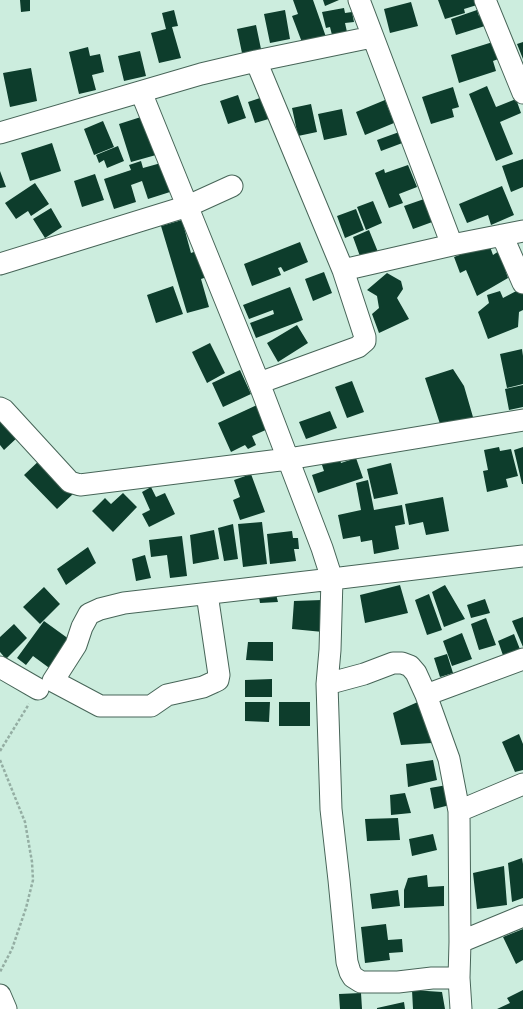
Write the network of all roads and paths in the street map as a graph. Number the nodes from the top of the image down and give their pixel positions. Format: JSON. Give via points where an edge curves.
{"nodes":[{"id":1,"x":359,"y":0,"type":"edge"},
{"id":2,"x":485,"y":0,"type":"edge"},
{"id":3,"x":372,"y":37,"type":"junction"},
{"id":4,"x":256,"y":61,"type":"junction"},
{"id":5,"x":141,"y":92,"type":"junction"},
{"id":6,"x":523,"y":93,"type":"edge"},
{"id":7,"x":0,"y":133,"type":"edge"},
{"id":8,"x":232,"y":186,"type":"dead end"},
{"id":9,"x":188,"y":206,"type":"junction"},
{"id":10,"x":523,"y":231,"type":"edge"},
{"id":11,"x":502,"y":235,"type":"junction"},
{"id":12,"x":452,"y":245,"type":"junction"},
{"id":13,"x":0,"y":264,"type":"edge"},
{"id":14,"x":343,"y":270,"type":"junction"},
{"id":15,"x":523,"y":283,"type":"edge"},
{"id":16,"x":259,"y":383,"type":"junction"},
{"id":17,"x":0,"y":408,"type":"edge"},
{"id":18,"x":523,"y":420,"type":"edge"},
{"id":19,"x":288,"y":459,"type":"junction"},
{"id":20,"x":523,"y":556,"type":"edge"},
{"id":21,"x":332,"y":579,"type":"junction"},
{"id":22,"x":207,"y":594,"type":"junction"},
{"id":23,"x":523,"y":659,"type":"edge"},
{"id":24,"x":0,"y":667,"type":"edge"},
{"id":25,"x":328,"y":684,"type":"junction"},
{"id":26,"x":38,"y":689,"type":"joint"},
{"id":27,"x":426,"y":695,"type":"junction"},
{"id":28,"x":0,"y":751,"type":"edge"},
{"id":29,"x":0,"y":760,"type":"edge"},
{"id":30,"x":523,"y":784,"type":"edge"},
{"id":31,"x":459,"y":811,"type":"junction"},
{"id":32,"x":523,"y":916,"type":"edge"},
{"id":33,"x":460,"y":942,"type":"junction"},
{"id":34,"x":0,"y":972,"type":"edge"},
{"id":35,"x":459,"y":978,"type":"junction"},
{"id":36,"x":0,"y":995,"type":"edge"},
{"id":37,"x":6,"y":1009,"type":"edge"},
{"id":38,"x":461,"y":1009,"type":"edge"}],
"edges":[{"from":1,"to":3,"type":"street"},
{"from":2,"to":6,"type":"street"},
{"from":3,"to":4,"type":"street"},
{"from":3,"to":12,"type":"street"},
{"from":4,"to":5,"type":"street"},
{"from":4,"to":14,"type":"street"},
{"from":5,"to":7,"type":"street"},
{"from":5,"to":9,"type":"street"},
{"from":8,"to":9,"type":"street"},
{"from":9,"to":13,"type":"street"},
{"from":9,"to":16,"type":"street"},
{"from":10,"to":11,"type":"street"},
{"from":11,"to":12,"type":"street"},
{"from":11,"to":15,"type":"street"},
{"from":12,"to":14,"type":"street"},
{"from":14,"to":16,"type":"street","via":[[365,341],[358,346]]},
{"from":16,"to":19,"type":"street"},
{"from":17,"to":19,"type":"street","via":[[70,482],[80,485]]},
{"from":18,"to":19,"type":"street"},
{"from":19,"to":21,"type":"street"},
{"from":20,"to":21,"type":"street"},
{"from":21,"to":22,"type":"street"},
{"from":21,"to":25,"type":"street"},
{"from":22,"to":22,"type":"street","via":[[124,603],[88,614],[76,645],[53,681],[100,706],[151,706],[167,695],[203,687],[218,680]]},
{"from":23,"to":27,"type":"street"},
{"from":24,"to":26,"type":"street"},
{"from":25,"to":27,"type":"street","via":[[393,663],[402,663],[410,666],[416,673]]},
{"from":25,"to":35,"type":"street","via":[[331,809],[350,972],[353,978],[360,982]]},
{"from":26,"to":28,"type":"path"},
{"from":27,"to":31,"type":"street","via":[[449,759]]},
{"from":29,"to":34,"type":"path","via":[[25,822],[33,880],[12,949]]},
{"from":30,"to":31,"type":"street"},
{"from":31,"to":33,"type":"street"},
{"from":32,"to":33,"type":"street"},
{"from":33,"to":35,"type":"street"},
{"from":35,"to":38,"type":"street"},
{"from":36,"to":37,"type":"street"}]}
